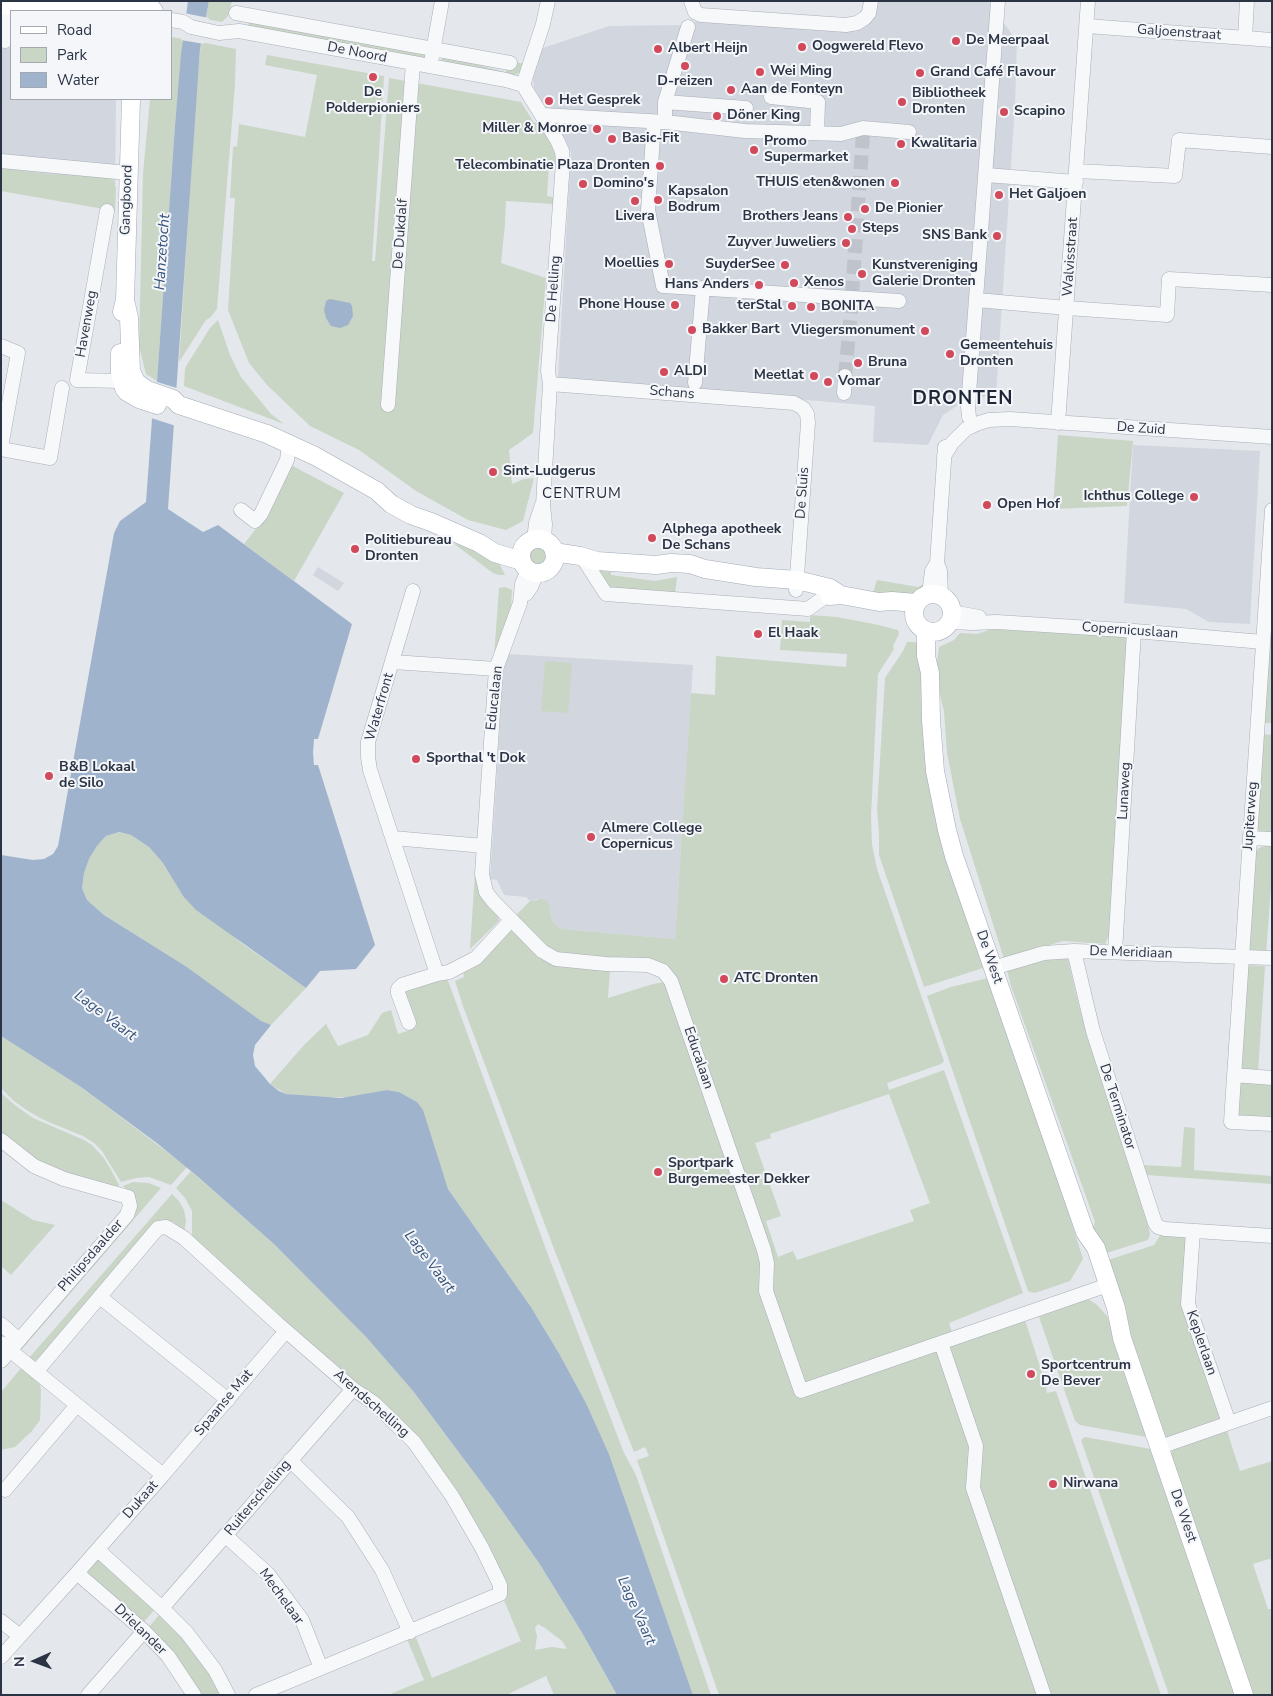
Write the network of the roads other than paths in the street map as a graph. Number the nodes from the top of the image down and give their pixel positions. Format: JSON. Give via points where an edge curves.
{"nodes":[{"id":1,"x":40,"y":1,"type":"edge"},
{"id":2,"x":442,"y":1,"type":"edge"},
{"id":3,"x":548,"y":1,"type":"edge"},
{"id":4,"x":691,"y":1,"type":"edge"},
{"id":5,"x":871,"y":1,"type":"edge"},
{"id":6,"x":998,"y":1,"type":"edge"},
{"id":7,"x":1088,"y":1,"type":"edge"},
{"id":8,"x":1247,"y":1,"type":"edge"},
{"id":9,"x":6,"y":4,"type":"edge"},
{"id":10,"x":145,"y":4,"type":"edge"},
{"id":11,"x":237,"y":7,"type":"edge"},
{"id":12,"x":46,"y":10,"type":"edge"},
{"id":13,"x":115,"y":10,"type":"edge"},
{"id":14,"x":124,"y":10,"type":"edge"},
{"id":15,"x":172,"y":20,"type":"edge"},
{"id":16,"x":1087,"y":26,"type":"junction"},
{"id":17,"x":688,"y":27,"type":"dead end"},
{"id":18,"x":172,"y":28,"type":"edge"},
{"id":19,"x":192,"y":28,"type":"junction"},
{"id":20,"x":235,"y":31,"type":"junction"},
{"id":21,"x":1244,"y":38,"type":"junction"},
{"id":22,"x":1272,"y":40,"type":"edge"},
{"id":23,"x":6,"y":41,"type":"edge"},
{"id":24,"x":434,"y":48,"type":"junction"},
{"id":25,"x":413,"y":63,"type":"junction"},
{"id":26,"x":510,"y":63,"type":"dead end"},
{"id":27,"x":430,"y":67,"type":"junction"},
{"id":28,"x":523,"y":85,"type":"junction"},
{"id":29,"x":771,"y":97,"type":"dead end"},
{"id":30,"x":131,"y":100,"type":"edge"},
{"id":31,"x":665,"y":102,"type":"junction"},
{"id":32,"x":746,"y":108,"type":"dead end"},
{"id":33,"x":543,"y":115,"type":"junction"},
{"id":34,"x":659,"y":122,"type":"junction"},
{"id":35,"x":909,"y":132,"type":"dead end"},
{"id":36,"x":816,"y":133,"type":"junction"},
{"id":37,"x":1272,"y":146,"type":"edge"},
{"id":38,"x":1,"y":161,"type":"edge"},
{"id":39,"x":128,"y":173,"type":"junction"},
{"id":40,"x":986,"y":175,"type":"junction"},
{"id":41,"x":1076,"y":176,"type":"junction"},
{"id":42,"x":107,"y":211,"type":"dead end"},
{"id":43,"x":1272,"y":285,"type":"edge"},
{"id":44,"x":703,"y":288,"type":"junction"},
{"id":45,"x":977,"y":300,"type":"junction"},
{"id":46,"x":900,"y":301,"type":"dead end"},
{"id":47,"x":1067,"y":308,"type":"junction"},
{"id":48,"x":1,"y":346,"type":"edge"},
{"id":49,"x":846,"y":376,"type":"tunnel mouth"},
{"id":50,"x":127,"y":379,"type":"junction"},
{"id":51,"x":695,"y":383,"type":"dead end"},
{"id":52,"x":550,"y":384,"type":"junction"},
{"id":53,"x":62,"y":388,"type":"dead end"},
{"id":54,"x":844,"y":393,"type":"dead end"},
{"id":55,"x":794,"y":403,"type":"joint"},
{"id":56,"x":388,"y":405,"type":"dead end"},
{"id":57,"x":969,"y":412,"type":"junction"},
{"id":58,"x":1010,"y":419,"type":"junction"},
{"id":59,"x":1058,"y":423,"type":"junction"},
{"id":60,"x":1272,"y":437,"type":"edge"},
{"id":61,"x":289,"y":444,"type":"junction"},
{"id":62,"x":1,"y":448,"type":"edge"},
{"id":63,"x":944,"y":456,"type":"junction"},
{"id":64,"x":241,"y":510,"type":"dead end"},
{"id":65,"x":1272,"y":510,"type":"edge"},
{"id":66,"x":537,"y":556,"type":"junction"},
{"id":67,"x":591,"y":562,"type":"junction"},
{"id":68,"x":796,"y":585,"type":"junction"},
{"id":69,"x":413,"y":591,"type":"dead end"},
{"id":70,"x":833,"y":596,"type":"junction"},
{"id":71,"x":925,"y":602,"type":"junction"},
{"id":72,"x":941,"y":624,"type":"junction"},
{"id":73,"x":1134,"y":631,"type":"junction"},
{"id":74,"x":1263,"y":642,"type":"junction"},
{"id":75,"x":393,"y":662,"type":"junction"},
{"id":76,"x":496,"y":669,"type":"junction"},
{"id":77,"x":1257,"y":726,"type":"junction"},
{"id":78,"x":1272,"y":727,"type":"edge"},
{"id":79,"x":393,"y":838,"type":"junction"},
{"id":80,"x":1250,"y":838,"type":"junction"},
{"id":81,"x":1272,"y":839,"type":"edge"},
{"id":82,"x":484,"y":846,"type":"junction"},
{"id":83,"x":511,"y":920,"type":"junction"},
{"id":84,"x":1074,"y":951,"type":"junction"},
{"id":85,"x":1115,"y":952,"type":"junction"},
{"id":86,"x":1242,"y":956,"type":"junction"},
{"id":87,"x":1272,"y":958,"type":"edge"},
{"id":88,"x":993,"y":968,"type":"junction"},
{"id":89,"x":437,"y":974,"type":"junction"},
{"id":90,"x":409,"y":1023,"type":"dead end"},
{"id":91,"x":1234,"y":1075,"type":"junction"},
{"id":92,"x":1272,"y":1078,"type":"edge"},
{"id":93,"x":1272,"y":1124,"type":"edge"},
{"id":94,"x":1,"y":1140,"type":"edge"},
{"id":95,"x":1193,"y":1231,"type":"junction"},
{"id":96,"x":1272,"y":1236,"type":"edge"},
{"id":97,"x":1104,"y":1287,"type":"junction"},
{"id":98,"x":100,"y":1297,"type":"junction"},
{"id":99,"x":1,"y":1324,"type":"edge"},
{"id":100,"x":286,"y":1331,"type":"junction"},
{"id":101,"x":19,"y":1340,"type":"junction"},
{"id":102,"x":941,"y":1343,"type":"junction"},
{"id":103,"x":4,"y":1352,"type":"edge"},
{"id":104,"x":36,"y":1372,"type":"junction"},
{"id":105,"x":353,"y":1389,"type":"junction"},
{"id":106,"x":228,"y":1400,"type":"junction"},
{"id":107,"x":77,"y":1406,"type":"junction"},
{"id":108,"x":1272,"y":1408,"type":"edge"},
{"id":109,"x":1229,"y":1423,"type":"junction"},
{"id":110,"x":1160,"y":1447,"type":"junction"},
{"id":111,"x":290,"y":1460,"type":"junction"},
{"id":112,"x":162,"y":1475,"type":"junction"},
{"id":113,"x":5,"y":1490,"type":"dead end"},
{"id":114,"x":226,"y":1536,"type":"junction"},
{"id":115,"x":98,"y":1550,"type":"junction"},
{"id":116,"x":77,"y":1574,"type":"junction"},
{"id":117,"x":162,"y":1608,"type":"junction"},
{"id":118,"x":1,"y":1621,"type":"edge"},
{"id":119,"x":144,"y":1631,"type":"junction"},
{"id":120,"x":410,"y":1632,"type":"junction"},
{"id":121,"x":20,"y":1636,"type":"junction"},
{"id":122,"x":1,"y":1657,"type":"edge"},
{"id":123,"x":321,"y":1668,"type":"junction"},
{"id":124,"x":88,"y":1695,"type":"edge"},
{"id":125,"x":194,"y":1695,"type":"edge"},
{"id":126,"x":228,"y":1695,"type":"edge"},
{"id":127,"x":256,"y":1695,"type":"edge"},
{"id":128,"x":1044,"y":1695,"type":"edge"},
{"id":129,"x":1244,"y":1695,"type":"edge"}],
"edges":[{"from":1,"to":13,"type":"main road"},
{"from":2,"to":24,"type":"street"},
{"from":3,"to":28,"type":"street"},
{"from":4,"to":5,"type":"street","via":[[698,14],[708,16],[846,25],[858,24],[865,18]]},
{"from":6,"to":40,"type":"street"},
{"from":7,"to":16,"type":"street","name":"Walvisstraat"},
{"from":8,"to":21,"type":"street"},
{"from":9,"to":12,"type":"main road"},
{"from":9,"to":23,"type":"street"},
{"from":10,"to":14,"type":"main road","via":[[126,6]]},
{"from":11,"to":20,"type":"street"},
{"from":11,"to":24,"type":"street","name":"De Noord"},
{"from":15,"to":19,"type":"street","name":"De Noord"},
{"from":16,"to":21,"type":"street","name":"Galjoenstraat"},
{"from":16,"to":41,"type":"street","name":"Walvisstraat"},
{"from":17,"to":31,"type":"street"},
{"from":18,"to":19,"type":"street","name":"De Noord"},
{"from":19,"to":20,"type":"street","name":"De Noord","via":[[219,33]]},
{"from":20,"to":25,"type":"street","name":"De Noord"},
{"from":21,"to":22,"type":"street","name":"Galjoenstraat"},
{"from":24,"to":26,"type":"street","name":"De Noord"},
{"from":24,"to":27,"type":"street"},
{"from":25,"to":27,"type":"street","name":"De Noord"},
{"from":25,"to":56,"type":"street","name":"De Dukdalf"},
{"from":27,"to":28,"type":"street","name":"De Noord"},
{"from":28,"to":33,"type":"street","name":"De Helling"},
{"from":29,"to":36,"type":"street","via":[[818,102]]},
{"from":30,"to":39,"type":"main road","name":"Gangboord"},
{"from":31,"to":32,"type":"street"},
{"from":31,"to":34,"type":"street"},
{"from":33,"to":34,"type":"street"},
{"from":33,"to":52,"type":"street","name":"De Helling","via":[[562,151],[563,162]]},
{"from":34,"to":36,"type":"street","via":[[745,131]]},
{"from":34,"to":44,"type":"street","via":[[648,210],[663,286]]},
{"from":35,"to":36,"type":"street"},
{"from":37,"to":41,"type":"street","via":[[1178,140],[1175,176]]},
{"from":38,"to":39,"type":"street"},
{"from":39,"to":50,"type":"main road","name":"Gangboord","via":[[125,300],[119,359]]},
{"from":40,"to":41,"type":"street"},
{"from":40,"to":45,"type":"street"},
{"from":41,"to":47,"type":"street","name":"Walvisstraat"},
{"from":42,"to":50,"type":"street","name":"Havenweg","via":[[77,380]]},
{"from":43,"to":47,"type":"street","via":[[1169,279],[1166,315]]},
{"from":44,"to":46,"type":"street"},
{"from":44,"to":51,"type":"street"},
{"from":45,"to":47,"type":"street"},
{"from":45,"to":57,"type":"street"},
{"from":47,"to":59,"type":"street","name":"Walvisstraat"},
{"from":48,"to":62,"type":"street","via":[[18,353]]},
{"from":49,"to":54,"type":"street"},
{"from":50,"to":61,"type":"main road","via":[[153,398],[173,400],[184,407]]},
{"from":52,"to":55,"type":"street","name":"Schans"},
{"from":52,"to":66,"type":"street","name":"De Helling","via":[[543,504],[546,524]]},
{"from":53,"to":62,"type":"street","via":[[50,458]]},
{"from":55,"to":68,"type":"street","name":"De Sluis","via":[[806,411],[808,423]]},
{"from":57,"to":58,"type":"street","name":"De Zuid","via":[[990,413]]},
{"from":57,"to":63,"type":"street","via":[[948,436]]},
{"from":58,"to":59,"type":"street","name":"De Zuid"},
{"from":58,"to":63,"type":"street","name":"De Zuid","via":[[989,420],[970,426]]},
{"from":59,"to":60,"type":"street","name":"De Zuid"},
{"from":61,"to":64,"type":"street","via":[[287,460],[261,514],[255,521]]},
{"from":61,"to":66,"type":"main road","via":[[377,491],[398,509],[495,553]]},
{"from":63,"to":71,"type":"street","via":[[937,562],[940,571]]},
{"from":65,"to":74,"type":"street","name":"Jupiterweg"},
{"from":66,"to":67,"type":"main road","via":[[580,564]]},
{"from":66,"to":76,"type":"street","name":"Educalaan","via":[[522,584],[520,603]]},
{"from":67,"to":68,"type":"main road","via":[[656,565],[689,572],[705,569],[756,577],[770,584]]},
{"from":67,"to":70,"type":"street","via":[[606,594],[808,609]]},
{"from":68,"to":70,"type":"main road","via":[[830,588]]},
{"from":69,"to":75,"type":"street","name":"Waterfront"},
{"from":70,"to":71,"type":"main road","via":[[879,602],[890,608]]},
{"from":71,"to":72,"type":"main road","via":[[920,627]]},
{"from":71,"to":72,"type":"main road","via":[[949,602]]},
{"from":72,"to":73,"type":"street","name":"Copernicuslaan","via":[[997,622]]},
{"from":72,"to":88,"type":"main road","name":"De West","via":[[930,673],[935,771],[947,830]]},
{"from":73,"to":74,"type":"street","name":"Copernicuslaan"},
{"from":73,"to":85,"type":"street","name":"Lunaweg"},
{"from":74,"to":77,"type":"street","name":"Jupiterweg"},
{"from":75,"to":76,"type":"street","name":"Waterfront"},
{"from":75,"to":79,"type":"street","name":"Waterfront","via":[[368,742],[368,755]]},
{"from":76,"to":82,"type":"street","name":"Educalaan"},
{"from":77,"to":78,"type":"street"},
{"from":77,"to":80,"type":"street","name":"Jupiterweg"},
{"from":79,"to":82,"type":"street"},
{"from":79,"to":89,"type":"street","name":"Waterfront"},
{"from":80,"to":81,"type":"street"},
{"from":80,"to":86,"type":"street","name":"Jupiterweg"},
{"from":82,"to":83,"type":"street","name":"Educalaan","via":[[482,874],[486,892]]},
{"from":83,"to":89,"type":"street","via":[[476,958],[449,972]]},
{"from":83,"to":102,"type":"street","name":"Educalaan","via":[[556,959],[648,965],[663,971],[672,981],[764,1250],[766,1291],[800,1390]]},
{"from":84,"to":85,"type":"street","name":"De Meridiaan"},
{"from":84,"to":88,"type":"street","name":"De Meridiaan","via":[[1044,953]]},
{"from":84,"to":95,"type":"street","name":"De Terminator","via":[[1092,1031],[1155,1223],[1165,1229]]},
{"from":85,"to":86,"type":"street","name":"De Meridiaan"},
{"from":86,"to":87,"type":"street","name":"De Meridiaan"},
{"from":86,"to":91,"type":"street","name":"Jupiterweg"},
{"from":88,"to":97,"type":"main road","name":"De West","via":[[1085,1232],[1096,1248]]},
{"from":89,"to":90,"type":"street","via":[[398,988]]},
{"from":91,"to":92,"type":"street"},
{"from":91,"to":93,"type":"street","name":"Jupiterweg","via":[[1231,1122]]},
{"from":94,"to":101,"type":"street","name":"Philipsdaalder","via":[[34,1166],[64,1179],[128,1197],[130,1206],[127,1215]]},
{"from":95,"to":96,"type":"street","name":"De Terminator"},
{"from":95,"to":109,"type":"street","name":"Keplerlaan","via":[[1188,1304]]},
{"from":97,"to":102,"type":"street","name":"Educalaan"},
{"from":97,"to":110,"type":"main road","name":"De West","via":[[1116,1308],[1122,1338]]},
{"from":98,"to":100,"type":"street","name":"Arendschelling","via":[[158,1228],[166,1227],[184,1238]]},
{"from":98,"to":104,"type":"street","name":"Arendschelling"},
{"from":98,"to":106,"type":"street"},
{"from":99,"to":101,"type":"street"},
{"from":100,"to":105,"type":"street","name":"Arendschelling"},
{"from":100,"to":106,"type":"street","name":"Spaanse Mat"},
{"from":101,"to":103,"type":"street","name":"Philipsdaalder"},
{"from":102,"to":128,"type":"street","via":[[976,1446],[973,1488]]},
{"from":103,"to":104,"type":"street","name":"Dukaat"},
{"from":104,"to":107,"type":"street","name":"Dukaat"},
{"from":105,"to":111,"type":"street","name":"Ruiterschelling"},
{"from":105,"to":120,"type":"street","name":"Arendschelling","via":[[414,1442],[452,1496],[500,1585],[500,1594]]},
{"from":106,"to":112,"type":"street","name":"Spaanse Mat"},
{"from":107,"to":112,"type":"street","name":"Dukaat"},
{"from":107,"to":113,"type":"street"},
{"from":108,"to":109,"type":"street"},
{"from":109,"to":110,"type":"street"},
{"from":110,"to":129,"type":"main road","name":"De West"},
{"from":111,"to":114,"type":"street","name":"Ruiterschelling"},
{"from":111,"to":120,"type":"street","via":[[348,1517],[382,1570]]},
{"from":112,"to":115,"type":"street","name":"Dukaat"},
{"from":114,"to":117,"type":"street","name":"Ruiterschelling"},
{"from":114,"to":123,"type":"street","name":"Mechelaar","via":[[268,1574],[302,1620]]},
{"from":115,"to":116,"type":"street","name":"Dukaat"},
{"from":115,"to":117,"type":"street"},
{"from":116,"to":119,"type":"street","name":"Drielander"},
{"from":116,"to":121,"type":"street","name":"Dukaat"},
{"from":117,"to":126,"type":"street","via":[[187,1632],[215,1670]]},
{"from":118,"to":121,"type":"street"},
{"from":119,"to":124,"type":"street"},
{"from":119,"to":125,"type":"street","name":"Drielander","via":[[168,1656]]},
{"from":120,"to":123,"type":"street","name":"Arendschelling"},
{"from":121,"to":122,"type":"street","name":"Dukaat"},
{"from":123,"to":127,"type":"street","name":"Arendschelling"}]}
